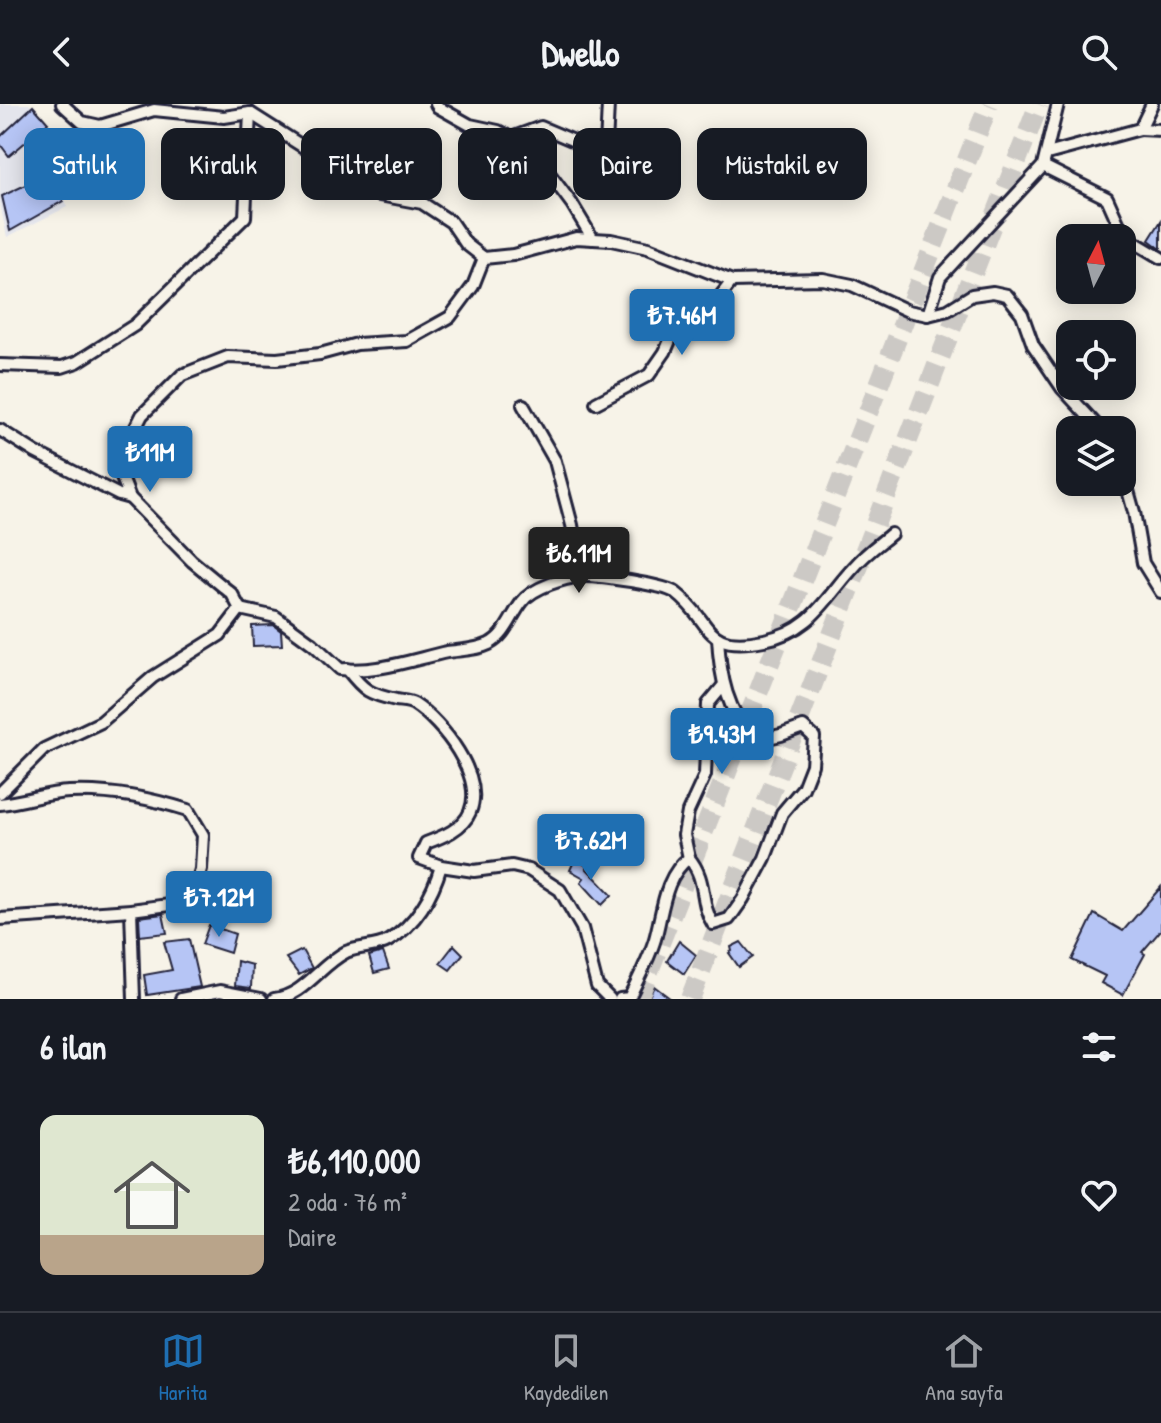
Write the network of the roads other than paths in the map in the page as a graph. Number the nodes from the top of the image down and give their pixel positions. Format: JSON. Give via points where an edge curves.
{"nodes":[{"id":1,"x":62,"y":104,"type":"edge"},
{"id":2,"x":259,"y":104,"type":"edge"},
{"id":3,"x":436,"y":104,"type":"edge"},
{"id":4,"x":608,"y":104,"type":"edge"},
{"id":5,"x":1058,"y":104,"type":"edge"},
{"id":6,"x":1152,"y":104,"type":"edge"},
{"id":7,"x":143,"y":108,"type":"edge"},
{"id":8,"x":250,"y":113,"type":"junction"},
{"id":9,"x":262,"y":120,"type":"junction"},
{"id":10,"x":484,"y":128,"type":"edge"},
{"id":11,"x":1140,"y":129,"type":"junction"},
{"id":12,"x":1161,"y":130,"type":"edge"},
{"id":13,"x":557,"y":134,"type":"edge"},
{"id":14,"x":1047,"y":154,"type":"junction"},
{"id":15,"x":1043,"y":166,"type":"junction"},
{"id":16,"x":557,"y":184,"type":"edge"},
{"id":17,"x":593,"y":239,"type":"junction"},
{"id":18,"x":484,"y":258,"type":"junction"},
{"id":19,"x":1161,"y":258,"type":"edge"},
{"id":20,"x":732,"y":281,"type":"junction"},
{"id":21,"x":928,"y":315,"type":"junction"},
{"id":22,"x":0,"y":365,"type":"edge"},
{"id":23,"x":596,"y":403,"type":"dead end"},
{"id":24,"x":523,"y":405,"type":"dead end"},
{"id":25,"x":1088,"y":416,"type":"edge"},
{"id":26,"x":0,"y":430,"type":"edge"},
{"id":27,"x":1130,"y":496,"type":"edge"},
{"id":28,"x":130,"y":498,"type":"junction"},
{"id":29,"x":891,"y":534,"type":"dead end"},
{"id":30,"x":581,"y":576,"type":"junction"},
{"id":31,"x":1161,"y":592,"type":"edge"},
{"id":32,"x":240,"y":609,"type":"junction"},
{"id":33,"x":718,"y":638,"type":"junction"},
{"id":34,"x":347,"y":669,"type":"junction"},
{"id":35,"x":723,"y":686,"type":"junction"},
{"id":36,"x":0,"y":793,"type":"edge"},
{"id":37,"x":0,"y":804,"type":"edge"},
{"id":38,"x":689,"y":858,"type":"junction"},
{"id":39,"x":441,"y":866,"type":"junction"},
{"id":40,"x":192,"y":902,"type":"junction"},
{"id":41,"x":131,"y":910,"type":"junction"},
{"id":42,"x":219,"y":913,"type":"dead end"},
{"id":43,"x":0,"y":919,"type":"edge"},
{"id":44,"x":134,"y":999,"type":"edge"},
{"id":45,"x":181,"y":999,"type":"edge"},
{"id":46,"x":261,"y":999,"type":"edge"},
{"id":47,"x":274,"y":999,"type":"edge"},
{"id":48,"x":610,"y":999,"type":"edge"},
{"id":49,"x":620,"y":999,"type":"edge"}],
"edges":[{"from":1,"to":7,"type":"street","via":[[82,122],[100,126]]},
{"from":2,"to":9,"type":"street"},
{"from":3,"to":10,"type":"street"},
{"from":4,"to":13,"type":"street","via":[[606,147],[593,149]]},
{"from":5,"to":14,"type":"street"},
{"from":6,"to":11,"type":"street"},
{"from":7,"to":8,"type":"street","via":[[224,117]]},
{"from":8,"to":9,"type":"street"},
{"from":8,"to":22,"type":"street","via":[[245,217],[135,325],[77,362],[62,367]]},
{"from":9,"to":18,"type":"street","via":[[379,195],[422,203],[451,222]]},
{"from":11,"to":12,"type":"street"},
{"from":11,"to":14,"type":"street"},
{"from":14,"to":15,"type":"street"},
{"from":15,"to":19,"type":"street","via":[[1107,198],[1124,236]]},
{"from":15,"to":21,"type":"street","via":[[940,277]]},
{"from":16,"to":17,"type":"street"},
{"from":17,"to":18,"type":"street"},
{"from":17,"to":20,"type":"street","via":[[648,248]]},
{"from":18,"to":28,"type":"street","via":[[473,286],[450,317],[407,341],[277,359],[228,357],[182,375],[142,415],[117,465]]},
{"from":20,"to":21,"type":"street","via":[[823,279]]},
{"from":20,"to":23,"type":"street","via":[[716,302],[677,324],[649,375]]},
{"from":21,"to":25,"type":"street","via":[[972,295],[1007,295],[1022,314],[1033,345]]},
{"from":24,"to":30,"type":"street","via":[[555,461]]},
{"from":26,"to":28,"type":"street"},
{"from":27,"to":31,"type":"street","via":[[1143,563]]},
{"from":28,"to":32,"type":"street","via":[[232,594]]},
{"from":29,"to":33,"type":"street","via":[[855,565],[800,628],[765,640],[732,643]]},
{"from":30,"to":33,"type":"street","via":[[612,576],[674,590]]},
{"from":30,"to":34,"type":"street","via":[[523,599],[506,630],[488,644],[388,667]]},
{"from":32,"to":34,"type":"street","via":[[276,617],[340,669]]},
{"from":32,"to":36,"type":"street","via":[[220,635],[153,677],[101,722],[44,749]]},
{"from":33,"to":35,"type":"street"},
{"from":34,"to":39,"type":"street","via":[[363,691],[412,703],[447,734],[465,763],[473,796],[470,814],[450,833],[426,843],[419,858]]},
{"from":35,"to":38,"type":"street","via":[[708,704],[705,775],[684,835]]},
{"from":35,"to":38,"type":"street","via":[[754,741],[803,727],[814,737],[812,765],[729,919],[713,924],[698,869]]},
{"from":37,"to":40,"type":"street","via":[[67,792],[117,794],[188,810],[203,835]]},
{"from":38,"to":49,"type":"street","via":[[678,866],[665,896],[655,941],[629,998]]},
{"from":39,"to":47,"type":"street","via":[[434,891],[411,922],[387,942],[345,952],[286,998]]},
{"from":39,"to":48,"type":"street","via":[[474,871],[512,866],[529,870],[560,890],[582,928],[597,986]]},
{"from":40,"to":41,"type":"street"},
{"from":40,"to":42,"type":"street"},
{"from":41,"to":43,"type":"street"},
{"from":41,"to":44,"type":"street"},
{"from":45,"to":46,"type":"street","via":[[220,991]]}]}
